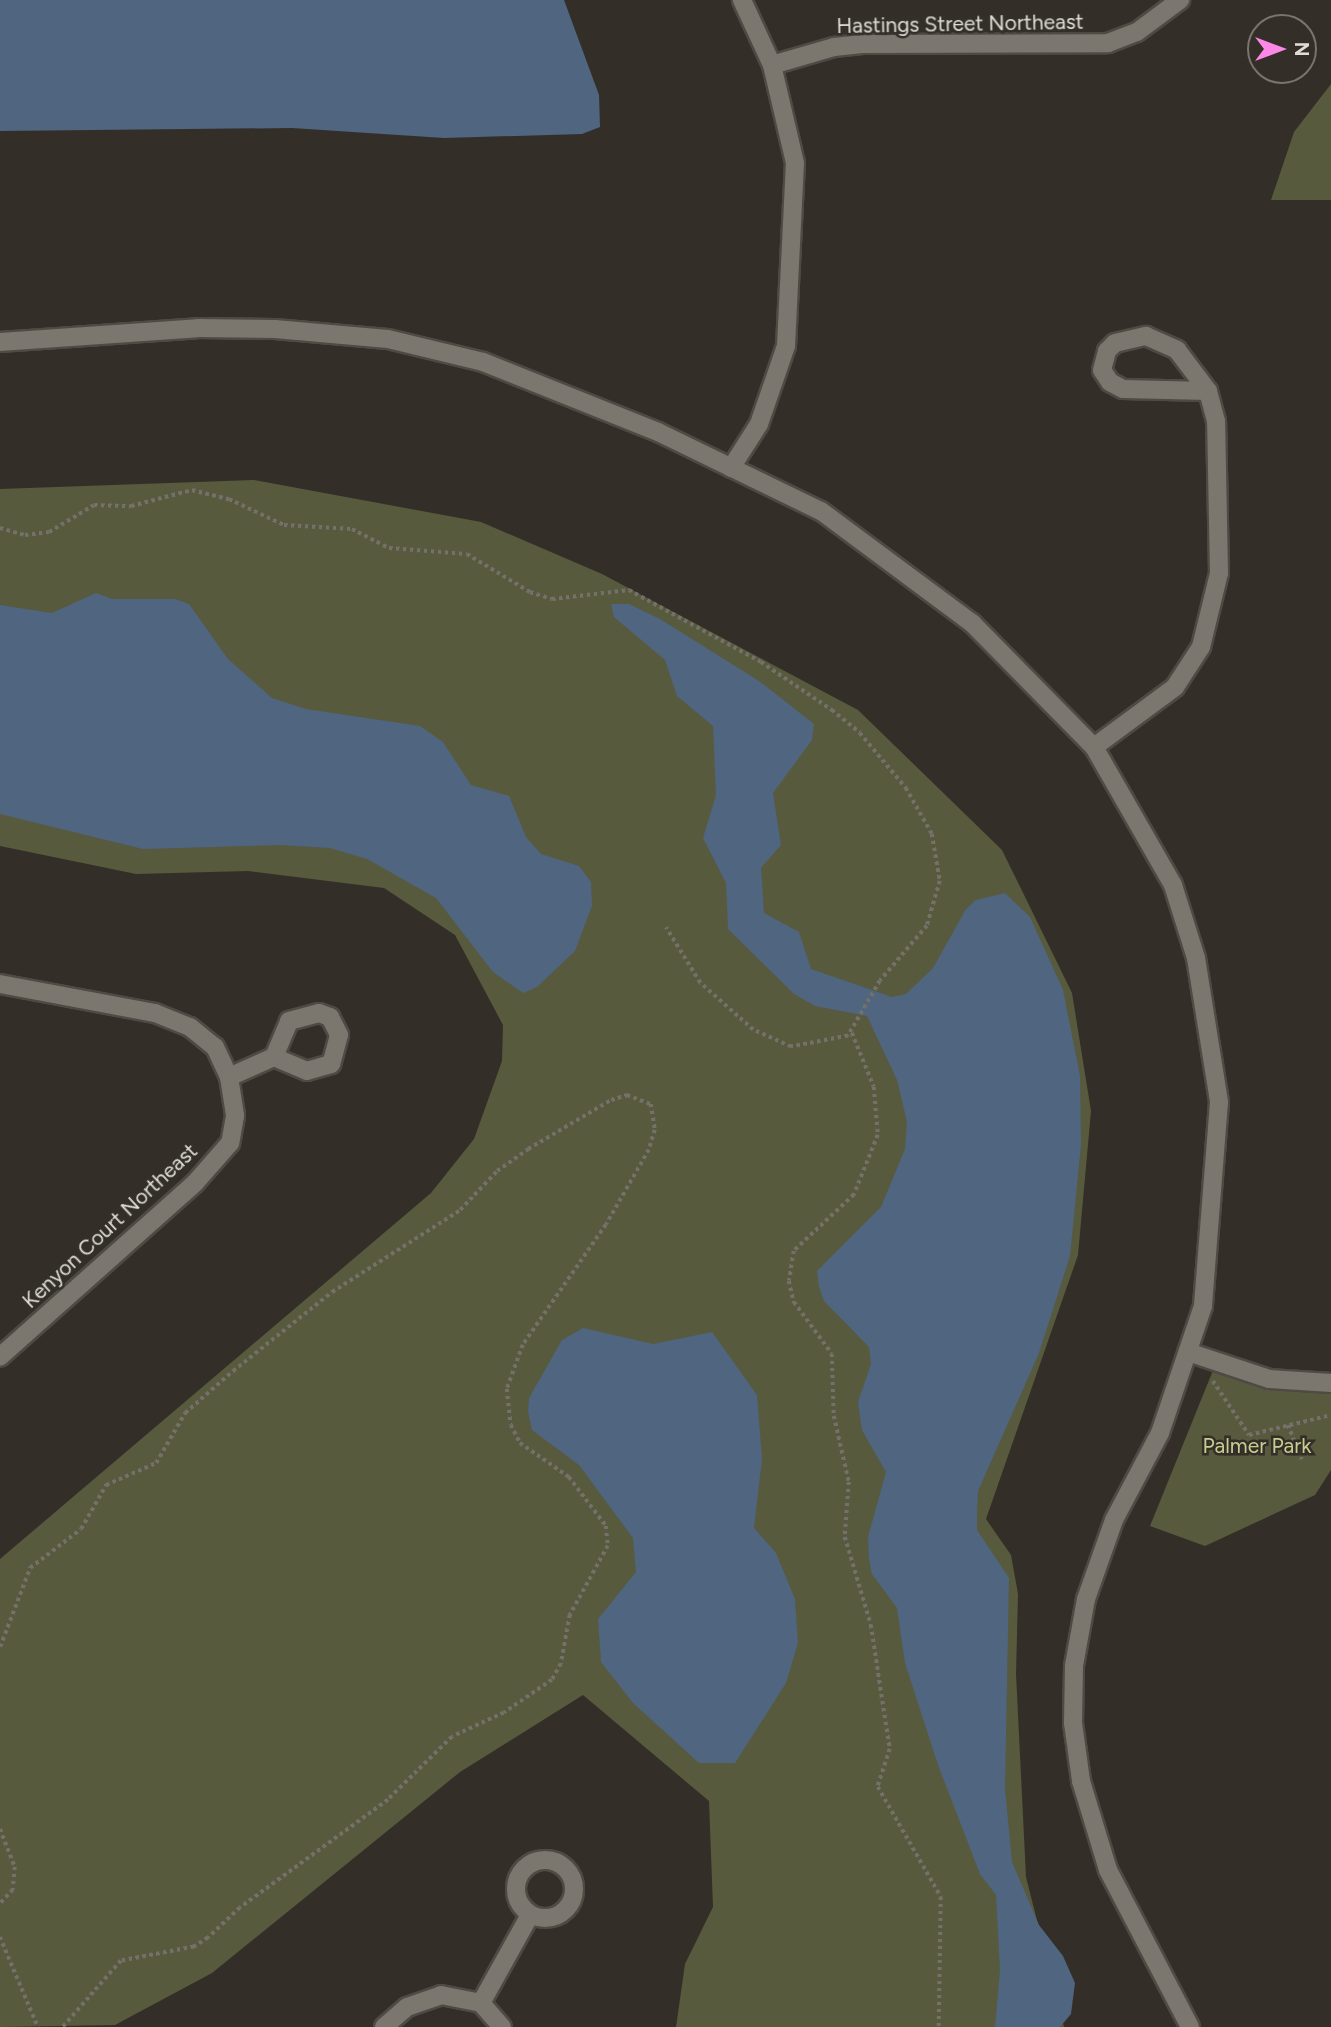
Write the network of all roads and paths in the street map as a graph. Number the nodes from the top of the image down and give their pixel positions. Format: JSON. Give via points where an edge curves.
{"nodes":[{"id":1,"x":742,"y":0,"type":"edge"},
{"id":2,"x":1180,"y":0,"type":"edge"},
{"id":3,"x":772,"y":65,"type":"junction"},
{"id":4,"x":0,"y":342,"type":"edge"},
{"id":5,"x":1208,"y":391,"type":"junction"},
{"id":6,"x":731,"y":468,"type":"junction"},
{"id":7,"x":0,"y":528,"type":"edge"},
{"id":8,"x":1094,"y":747,"type":"junction"},
{"id":9,"x":666,"y":928,"type":"dead end"},
{"id":10,"x":0,"y":984,"type":"edge"},
{"id":11,"x":852,"y":1033,"type":"junction"},
{"id":12,"x":274,"y":1057,"type":"dead end"},
{"id":13,"x":229,"y":1077,"type":"junction"},
{"id":14,"x":1191,"y":1353,"type":"junction"},
{"id":15,"x":0,"y":1357,"type":"edge"},
{"id":16,"x":1213,"y":1360,"type":"junction"},
{"id":17,"x":1331,"y":1383,"type":"edge"},
{"id":18,"x":1331,"y":1415,"type":"edge"},
{"id":19,"x":1288,"y":1426,"type":"junction"},
{"id":20,"x":1302,"y":1459,"type":"dead end"},
{"id":21,"x":0,"y":1647,"type":"edge"},
{"id":22,"x":0,"y":1829,"type":"edge"},
{"id":23,"x":0,"y":1904,"type":"edge"},
{"id":24,"x":530,"y":1915,"type":"dead end"},
{"id":25,"x":0,"y":1937,"type":"edge"},
{"id":26,"x":481,"y":2003,"type":"junction"},
{"id":27,"x":38,"y":2027,"type":"edge"},
{"id":28,"x":62,"y":2027,"type":"edge"},
{"id":29,"x":384,"y":2027,"type":"edge"},
{"id":30,"x":502,"y":2027,"type":"edge"},
{"id":31,"x":939,"y":2027,"type":"edge"},
{"id":32,"x":1190,"y":2027,"type":"edge"}],
"edges":[{"from":1,"to":3,"type":"street"},
{"from":2,"to":3,"type":"street","name":"Hastings Street Northeast","via":[[1137,32],[1108,44],[864,44],[834,47]]},
{"from":3,"to":6,"type":"street","via":[[795,163],[789,321],[786,346],[759,424]]},
{"from":4,"to":6,"type":"street","via":[[198,328],[388,339],[483,362]]},
{"from":5,"to":5,"type":"street","via":[[1195,368],[1162,342],[1146,337],[1115,343],[1107,351],[1102,370],[1123,389]]},
{"from":5,"to":8,"type":"street","via":[[1216,421],[1219,572],[1201,647],[1175,687]]},
{"from":6,"to":8,"type":"street","via":[[821,511],[972,623]]},
{"from":7,"to":11,"type":"path","via":[[25,536],[49,532],[94,505],[131,506],[192,490],[212,493],[284,525],[352,529],[389,548],[467,554],[530,592],[552,599],[629,590],[688,619],[780,674],[851,725],[922,813],[939,859],[935,904],[915,945],[875,989]]},
{"from":8,"to":14,"type":"street","via":[[1173,885],[1196,958],[1209,1031],[1219,1102],[1215,1198],[1203,1306]]},
{"from":9,"to":11,"type":"path","via":[[682,959],[718,1003],[771,1041],[791,1047]]},
{"from":10,"to":13,"type":"street","name":"Kenyon Court Northeast","via":[[155,1013],[190,1027],[215,1047]]},
{"from":11,"to":31,"type":"path","via":[[874,1087],[878,1135],[854,1195],[794,1251],[789,1281],[794,1302],[832,1354],[834,1416],[849,1482],[845,1537],[871,1625],[890,1749],[878,1787],[941,1897]]},
{"from":12,"to":13,"type":"street"},
{"from":13,"to":15,"type":"street","name":"Kenyon Court Northeast","via":[[235,1115],[230,1143],[195,1183]]},
{"from":14,"to":16,"type":"street"},
{"from":14,"to":32,"type":"street","via":[[1160,1433],[1114,1520],[1086,1599],[1074,1666],[1073,1723],[1081,1781],[1108,1870]]},
{"from":16,"to":17,"type":"street","via":[[1269,1379]]},
{"from":16,"to":19,"type":"path","via":[[1208,1376],[1250,1435]]},
{"from":18,"to":19,"type":"path"},
{"from":19,"to":20,"type":"path"},
{"from":21,"to":28,"type":"path","via":[[30,1568],[81,1529],[106,1485],[156,1463],[186,1413],[233,1371],[332,1292],[460,1210],[497,1171],[528,1149],[611,1100],[627,1096],[651,1104],[655,1130],[649,1150],[606,1225],[523,1345],[507,1389],[511,1425],[520,1443],[569,1477],[606,1526],[608,1546],[570,1615],[561,1664],[552,1680],[514,1708],[452,1737],[388,1800],[248,1901],[208,1938],[194,1947],[121,1961]]},
{"from":22,"to":23,"type":"path","via":[[15,1867],[13,1890]]},
{"from":24,"to":26,"type":"street"},
{"from":25,"to":27,"type":"path"},
{"from":26,"to":29,"type":"street","via":[[425,1998]]},
{"from":26,"to":30,"type":"street"}]}
